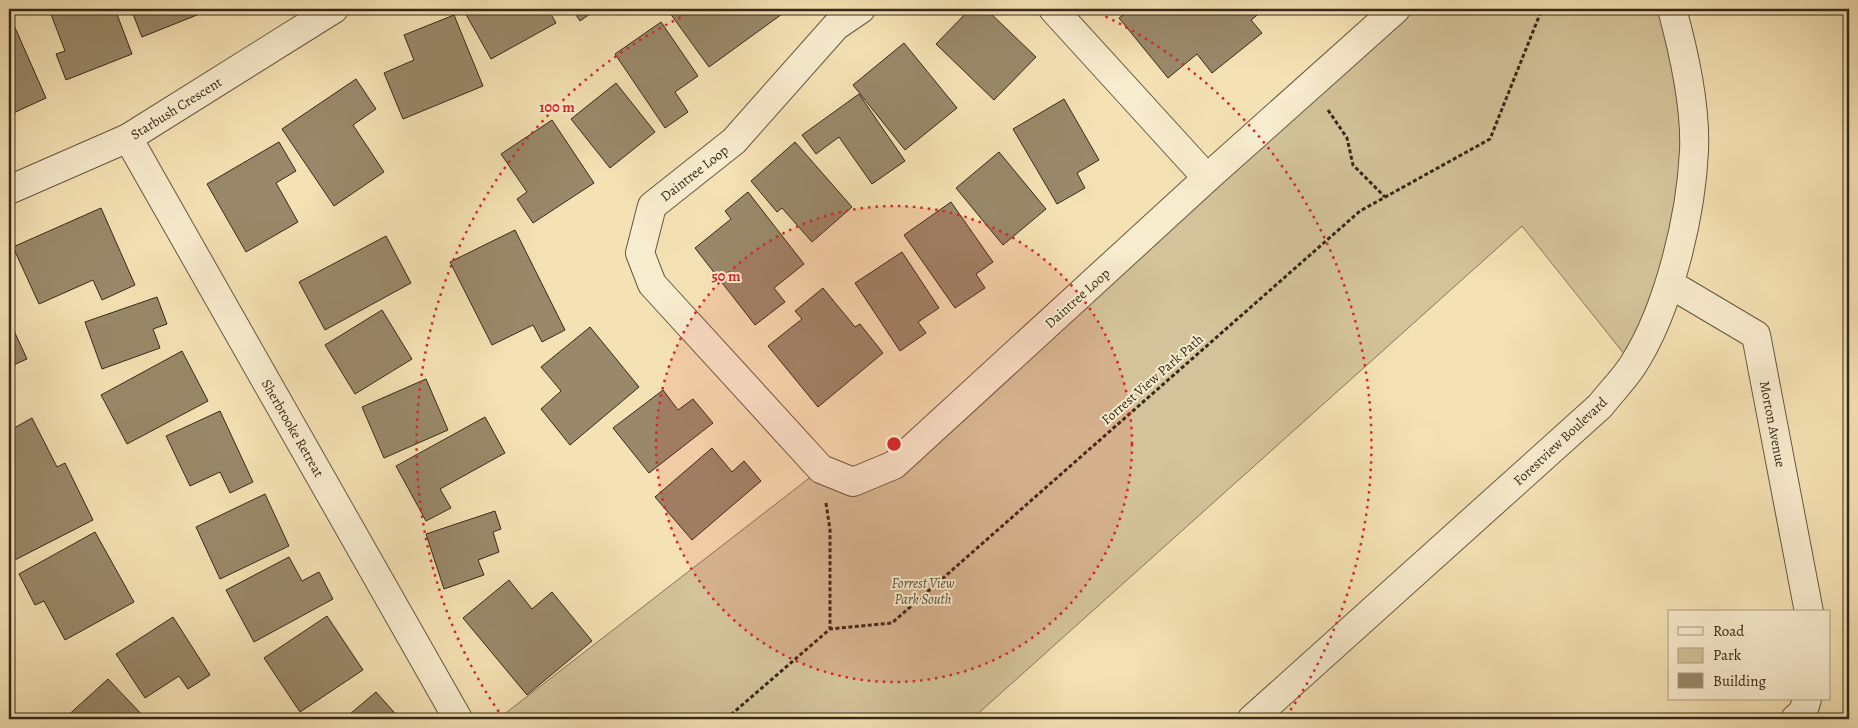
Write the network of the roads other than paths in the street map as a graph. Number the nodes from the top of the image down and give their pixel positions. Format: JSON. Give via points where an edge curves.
{"nodes":[{"id":1,"x":334,"y":9,"type":"edge"},
{"id":2,"x":861,"y":9,"type":"edge"},
{"id":3,"x":1053,"y":9,"type":"edge"},
{"id":4,"x":1396,"y":9,"type":"edge"},
{"id":5,"x":1672,"y":9,"type":"edge"},
{"id":6,"x":128,"y":138,"type":"junction"},
{"id":7,"x":1207,"y":178,"type":"junction"},
{"id":8,"x":9,"y":190,"type":"edge"},
{"id":9,"x":1670,"y":284,"type":"junction"},
{"id":10,"x":1809,"y":610,"type":"edge"},
{"id":11,"x":1807,"y":700,"type":"edge"},
{"id":12,"x":458,"y":719,"type":"edge"},
{"id":13,"x":1252,"y":719,"type":"edge"},
{"id":14,"x":1795,"y":719,"type":"edge"}],
"edges":[{"from":1,"to":6,"type":"street","name":"Starbush Crescent"},
{"from":2,"to":7,"type":"street","name":"Daintree Loop","via":[[836,26],[734,141],[652,206],[640,254],[652,284],[821,469],[853,482],[894,465]]},
{"from":3,"to":7,"type":"street"},
{"from":4,"to":7,"type":"street","name":"Daintree Loop"},
{"from":5,"to":9,"type":"street","name":"Forestview Boulevard","via":[[1682,43],[1694,150],[1686,212]]},
{"from":6,"to":8,"type":"street","name":"Starbush Crescent"},
{"from":6,"to":12,"type":"street","name":"Sherbrooke Retreat"},
{"from":9,"to":10,"type":"street","name":"Morton Avenue","via":[[1756,335]]},
{"from":9,"to":13,"type":"street","name":"Forestview Boulevard","via":[[1633,365],[1600,406]]},
{"from":11,"to":14,"type":"street","via":[[1803,712]]}]}
